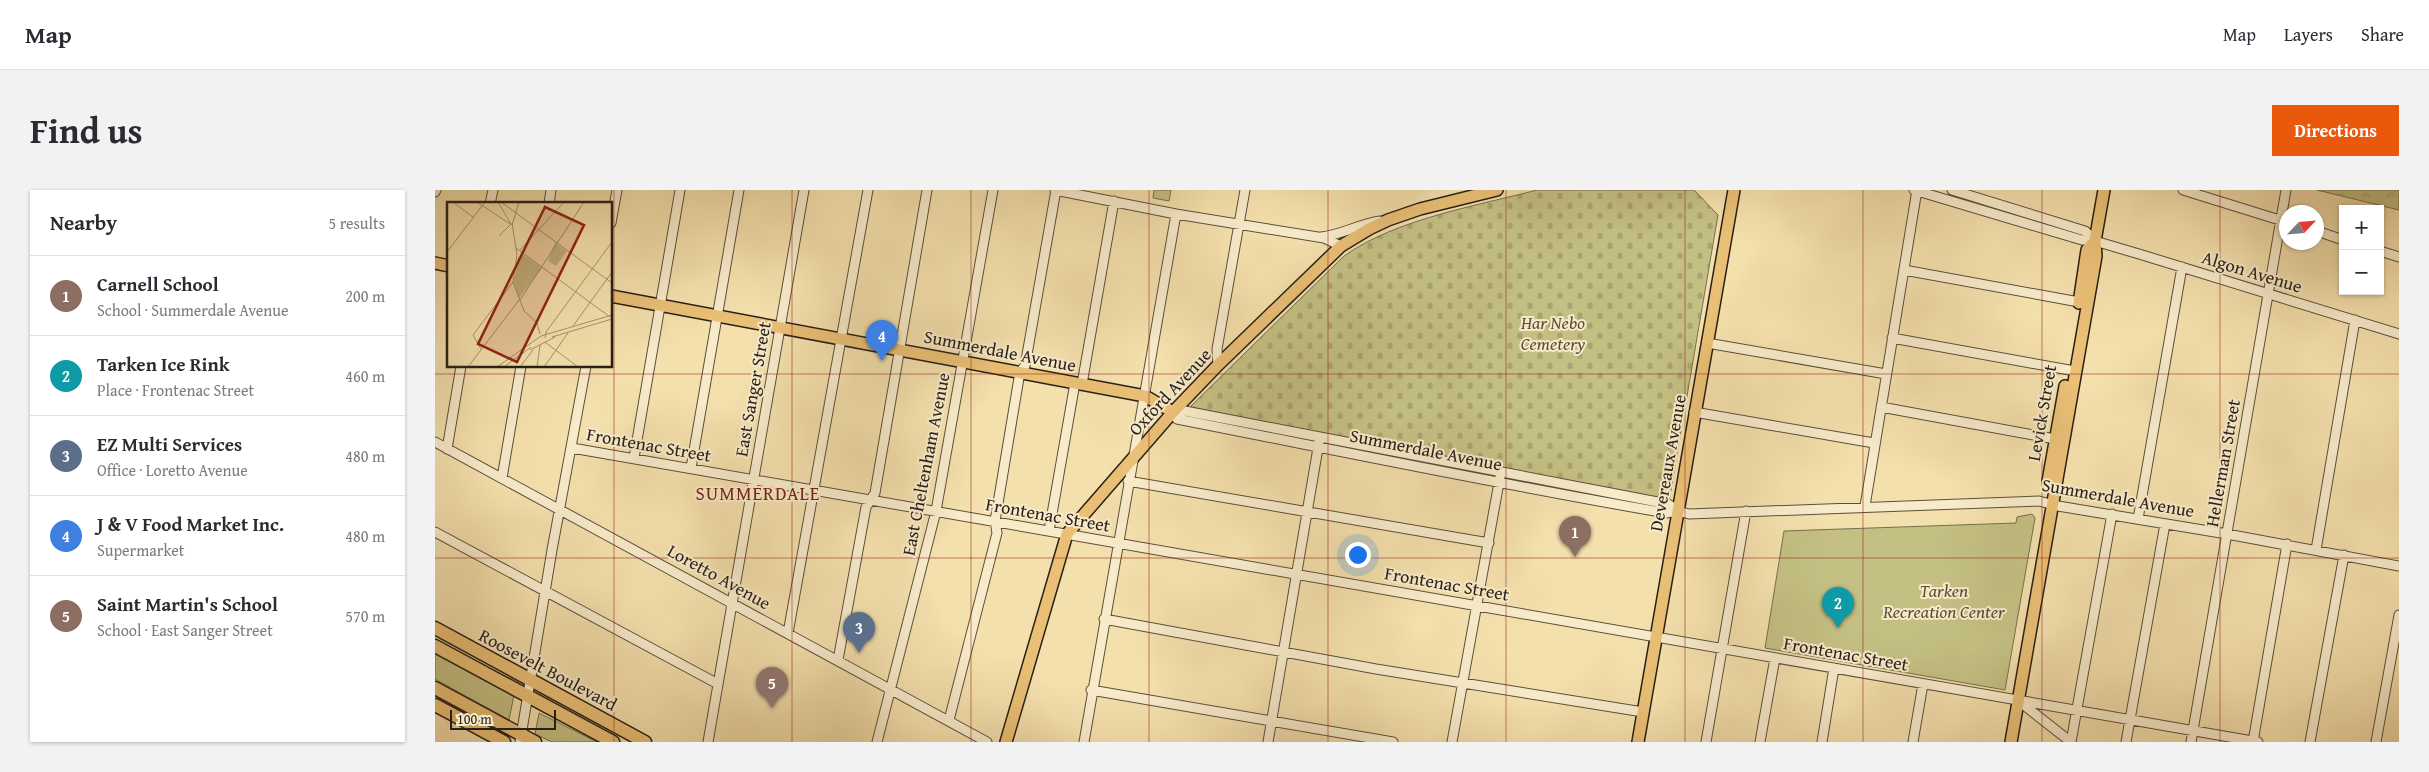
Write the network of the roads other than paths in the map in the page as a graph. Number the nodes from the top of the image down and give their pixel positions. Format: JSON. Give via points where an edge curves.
{"nodes":[{"id":1,"x":617,"y":190,"type":"edge"},
{"id":2,"x":680,"y":190,"type":"edge"},
{"id":3,"x":739,"y":190,"type":"edge"},
{"id":4,"x":804,"y":190,"type":"edge"},
{"id":5,"x":868,"y":190,"type":"edge"},
{"id":6,"x":927,"y":190,"type":"edge"},
{"id":7,"x":993,"y":190,"type":"edge"},
{"id":8,"x":1055,"y":190,"type":"edge"},
{"id":9,"x":1245,"y":190,"type":"edge"},
{"id":10,"x":1497,"y":190,"type":"edge"},
{"id":11,"x":1734,"y":190,"type":"edge"},
{"id":12,"x":1916,"y":190,"type":"edge"},
{"id":13,"x":1952,"y":190,"type":"edge"},
{"id":14,"x":2104,"y":190,"type":"edge"},
{"id":15,"x":2183,"y":190,"type":"edge"},
{"id":16,"x":2286,"y":190,"type":"edge"},
{"id":17,"x":1465,"y":194,"type":"edge"},
{"id":18,"x":1114,"y":201,"type":"junction"},
{"id":19,"x":2285,"y":205,"type":"edge"},
{"id":20,"x":613,"y":212,"type":"edge"},
{"id":21,"x":1176,"y":214,"type":"junction"},
{"id":22,"x":2279,"y":219,"type":"edge"},
{"id":23,"x":1388,"y":220,"type":"junction"},
{"id":24,"x":1240,"y":224,"type":"junction"},
{"id":25,"x":2324,"y":234,"type":"edge"},
{"id":26,"x":1317,"y":237,"type":"junction"},
{"id":27,"x":2339,"y":239,"type":"edge"},
{"id":28,"x":2095,"y":241,"type":"junction"},
{"id":29,"x":2279,"y":244,"type":"edge"},
{"id":30,"x":1341,"y":246,"type":"junction"},
{"id":31,"x":2384,"y":252,"type":"edge"},
{"id":32,"x":2399,"y":257,"type":"edge"},
{"id":33,"x":2182,"y":267,"type":"junction"},
{"id":34,"x":1903,"y":270,"type":"junction"},
{"id":35,"x":2268,"y":295,"type":"junction"},
{"id":36,"x":613,"y":296,"type":"edge"},
{"id":37,"x":2079,"y":302,"type":"junction"},
{"id":38,"x":661,"y":303,"type":"junction"},
{"id":39,"x":718,"y":314,"type":"junction"},
{"id":40,"x":2355,"y":320,"type":"junction"},
{"id":41,"x":780,"y":327,"type":"junction"},
{"id":42,"x":2399,"y":334,"type":"edge"},
{"id":43,"x":842,"y":338,"type":"junction"},
{"id":44,"x":1892,"y":338,"type":"junction"},
{"id":45,"x":1707,"y":343,"type":"junction"},
{"id":46,"x":899,"y":349,"type":"junction"},
{"id":47,"x":962,"y":362,"type":"junction"},
{"id":48,"x":1218,"y":365,"type":"junction"},
{"id":49,"x":461,"y":368,"type":"edge"},
{"id":50,"x":521,"y":368,"type":"edge"},
{"id":51,"x":586,"y":368,"type":"edge"},
{"id":52,"x":2072,"y":370,"type":"junction"},
{"id":53,"x":1020,"y":372,"type":"junction"},
{"id":54,"x":1886,"y":374,"type":"junction"},
{"id":55,"x":1079,"y":383,"type":"junction"},
{"id":56,"x":1145,"y":396,"type":"junction"},
{"id":57,"x":1881,"y":408,"type":"junction"},
{"id":58,"x":1173,"y":412,"type":"junction"},
{"id":59,"x":1694,"y":412,"type":"junction"},
{"id":60,"x":1320,"y":437,"type":"junction"},
{"id":61,"x":2055,"y":439,"type":"junction"},
{"id":62,"x":435,"y":442,"type":"edge"},
{"id":63,"x":1874,"y":443,"type":"junction"},
{"id":64,"x":1318,"y":447,"type":"junction"},
{"id":65,"x":572,"y":448,"type":"junction"},
{"id":66,"x":447,"y":449,"type":"junction"},
{"id":67,"x":1134,"y":456,"type":"junction"},
{"id":68,"x":634,"y":458,"type":"junction"},
{"id":69,"x":691,"y":468,"type":"junction"},
{"id":70,"x":1501,"y":472,"type":"junction"},
{"id":71,"x":502,"y":478,"type":"junction"},
{"id":72,"x":754,"y":479,"type":"junction"},
{"id":73,"x":1128,"y":481,"type":"junction"},
{"id":74,"x":1499,"y":482,"type":"junction"},
{"id":75,"x":814,"y":490,"type":"junction"},
{"id":76,"x":871,"y":500,"type":"junction"},
{"id":77,"x":2049,"y":503,"type":"junction"},
{"id":78,"x":1865,"y":506,"type":"junction"},
{"id":79,"x":559,"y":510,"type":"junction"},
{"id":80,"x":936,"y":511,"type":"junction"},
{"id":81,"x":1678,"y":511,"type":"junction"},
{"id":82,"x":1746,"y":511,"type":"junction"},
{"id":83,"x":1309,"y":512,"type":"junction"},
{"id":84,"x":2112,"y":514,"type":"junction"},
{"id":85,"x":2138,"y":519,"type":"junction"},
{"id":86,"x":995,"y":522,"type":"junction"},
{"id":87,"x":2165,"y":524,"type":"junction"},
{"id":88,"x":1049,"y":531,"type":"junction"},
{"id":89,"x":435,"y":532,"type":"edge"},
{"id":90,"x":1067,"y":534,"type":"junction"},
{"id":91,"x":2227,"y":534,"type":"junction"},
{"id":92,"x":1489,"y":543,"type":"junction"},
{"id":93,"x":1118,"y":544,"type":"junction"},
{"id":94,"x":2287,"y":544,"type":"junction"},
{"id":95,"x":2316,"y":550,"type":"junction"},
{"id":96,"x":2344,"y":555,"type":"junction"},
{"id":97,"x":2399,"y":566,"type":"edge"},
{"id":98,"x":1297,"y":574,"type":"junction"},
{"id":99,"x":545,"y":592,"type":"junction"},
{"id":100,"x":733,"y":602,"type":"junction"},
{"id":101,"x":1477,"y":606,"type":"junction"},
{"id":102,"x":2399,"y":615,"type":"edge"},
{"id":103,"x":1104,"y":619,"type":"junction"},
{"id":104,"x":435,"y":628,"type":"edge"},
{"id":105,"x":789,"y":633,"type":"junction"},
{"id":106,"x":435,"y":638,"type":"edge"},
{"id":107,"x":1657,"y":638,"type":"junction"},
{"id":108,"x":435,"y":646,"type":"edge"},
{"id":109,"x":469,"y":647,"type":"junction"},
{"id":110,"x":1723,"y":648,"type":"junction"},
{"id":111,"x":1284,"y":650,"type":"junction"},
{"id":112,"x":1775,"y":658,"type":"junction"},
{"id":113,"x":838,"y":660,"type":"junction"},
{"id":114,"x":1834,"y":668,"type":"junction"},
{"id":115,"x":531,"y":680,"type":"junction"},
{"id":116,"x":1463,"y":683,"type":"junction"},
{"id":117,"x":718,"y":684,"type":"junction"},
{"id":118,"x":1923,"y":684,"type":"junction"},
{"id":119,"x":435,"y":689,"type":"edge"},
{"id":120,"x":891,"y":689,"type":"junction"},
{"id":121,"x":1091,"y":690,"type":"junction"},
{"id":122,"x":528,"y":696,"type":"junction"},
{"id":123,"x":2014,"y":700,"type":"junction"},
{"id":124,"x":435,"y":705,"type":"edge"},
{"id":125,"x":2077,"y":710,"type":"junction"},
{"id":126,"x":1643,"y":712,"type":"junction"},
{"id":127,"x":949,"y":720,"type":"junction"},
{"id":128,"x":2130,"y":720,"type":"junction"},
{"id":129,"x":1272,"y":722,"type":"junction"},
{"id":130,"x":474,"y":726,"type":"junction"},
{"id":131,"x":2193,"y":731,"type":"junction"},
{"id":132,"x":521,"y":738,"type":"edge"},
{"id":133,"x":503,"y":742,"type":"edge"},
{"id":134,"x":535,"y":742,"type":"edge"},
{"id":135,"x":613,"y":742,"type":"edge"},
{"id":136,"x":645,"y":742,"type":"edge"},
{"id":137,"x":708,"y":742,"type":"edge"},
{"id":138,"x":877,"y":742,"type":"edge"},
{"id":139,"x":987,"y":742,"type":"edge"},
{"id":140,"x":1006,"y":742,"type":"edge"},
{"id":141,"x":1084,"y":742,"type":"edge"},
{"id":142,"x":1268,"y":742,"type":"edge"},
{"id":143,"x":1393,"y":742,"type":"edge"},
{"id":144,"x":1452,"y":742,"type":"edge"},
{"id":145,"x":1637,"y":742,"type":"edge"},
{"id":146,"x":1706,"y":742,"type":"edge"},
{"id":147,"x":1760,"y":742,"type":"edge"},
{"id":148,"x":1822,"y":742,"type":"edge"},
{"id":149,"x":1913,"y":742,"type":"edge"},
{"id":150,"x":2003,"y":742,"type":"edge"},
{"id":151,"x":2011,"y":742,"type":"edge"},
{"id":152,"x":2071,"y":742,"type":"edge"},
{"id":153,"x":2126,"y":742,"type":"edge"},
{"id":154,"x":2191,"y":742,"type":"edge"},
{"id":155,"x":2254,"y":742,"type":"edge"},
{"id":156,"x":2310,"y":742,"type":"edge"},
{"id":157,"x":2376,"y":742,"type":"edge"}],
"edges":[{"from":1,"to":20,"type":"street"},
{"from":2,"to":38,"type":"street"},
{"from":3,"to":39,"type":"street"},
{"from":4,"to":41,"type":"street","name":"East Sanger Street"},
{"from":5,"to":43,"type":"street"},
{"from":6,"to":46,"type":"street"},
{"from":7,"to":47,"type":"street","name":"East Cheltenham Avenue"},
{"from":8,"to":18,"type":"street"},
{"from":8,"to":53,"type":"street","via":[[1025,366]]},
{"from":9,"to":24,"type":"street"},
{"from":10,"to":17,"type":"main road","name":"Oxford Avenue"},
{"from":11,"to":45,"type":"main road","name":"Devereaux Avenue"},
{"from":12,"to":28,"type":"street","name":"Algon Avenue","via":[[2082,240]]},
{"from":12,"to":34,"type":"street"},
{"from":13,"to":28,"type":"street","name":"Algon Avenue","via":[[2085,231]]},
{"from":14,"to":28,"type":"main road","name":"Levick Street"},
{"from":15,"to":22,"type":"street"},
{"from":16,"to":19,"type":"street","name":"Hellerman Street"},
{"from":17,"to":23,"type":"main road","name":"Oxford Avenue"},
{"from":18,"to":21,"type":"street"},
{"from":18,"to":55,"type":"street"},
{"from":21,"to":24,"type":"street"},
{"from":21,"to":56,"type":"street"},
{"from":23,"to":26,"type":"street"},
{"from":23,"to":30,"type":"main road","name":"Oxford Avenue"},
{"from":24,"to":26,"type":"street"},
{"from":24,"to":48,"type":"street","via":[[1217,349]]},
{"from":25,"to":27,"type":"street"},
{"from":26,"to":30,"type":"street"},
{"from":28,"to":33,"type":"street","name":"Algon Avenue"},
{"from":28,"to":37,"type":"main road","name":"Levick Street","via":[[2087,250]]},
{"from":28,"to":52,"type":"main road","name":"Levick Street","via":[[2096,256]]},
{"from":29,"to":35,"type":"street","name":"Hellerman Street"},
{"from":30,"to":48,"type":"main road","name":"Oxford Avenue"},
{"from":31,"to":32,"type":"street"},
{"from":33,"to":35,"type":"street","name":"Algon Avenue"},
{"from":33,"to":85,"type":"street"},
{"from":34,"to":37,"type":"street"},
{"from":34,"to":44,"type":"street"},
{"from":35,"to":40,"type":"street","name":"Algon Avenue"},
{"from":35,"to":91,"type":"street","name":"Hellerman Street"},
{"from":36,"to":38,"type":"main road","name":"Summerdale Avenue"},
{"from":37,"to":52,"type":"main road","name":"Levick Street"},
{"from":38,"to":39,"type":"main road","name":"Summerdale Avenue"},
{"from":38,"to":68,"type":"street"},
{"from":39,"to":41,"type":"main road","name":"Summerdale Avenue"},
{"from":39,"to":69,"type":"street"},
{"from":40,"to":42,"type":"street","name":"Algon Avenue"},
{"from":40,"to":95,"type":"street"},
{"from":41,"to":43,"type":"main road","name":"Summerdale Avenue"},
{"from":41,"to":72,"type":"street","name":"East Sanger Street"},
{"from":43,"to":46,"type":"main road","name":"Summerdale Avenue"},
{"from":43,"to":75,"type":"street"},
{"from":44,"to":52,"type":"street"},
{"from":44,"to":54,"type":"street"},
{"from":45,"to":54,"type":"street"},
{"from":45,"to":59,"type":"main road","name":"Devereaux Avenue"},
{"from":46,"to":47,"type":"main road","name":"Summerdale Avenue"},
{"from":46,"to":76,"type":"street","via":[[875,493]]},
{"from":47,"to":53,"type":"main road","name":"Summerdale Avenue"},
{"from":47,"to":80,"type":"street","name":"East Cheltenham Avenue"},
{"from":48,"to":58,"type":"main road","name":"Oxford Avenue"},
{"from":49,"to":66,"type":"street"},
{"from":50,"to":71,"type":"street"},
{"from":51,"to":65,"type":"street"},
{"from":52,"to":61,"type":"main road","name":"Levick Street"},
{"from":52,"to":77,"type":"main road","name":"Levick Street"},
{"from":53,"to":55,"type":"main road","name":"Summerdale Avenue"},
{"from":53,"to":86,"type":"street"},
{"from":54,"to":57,"type":"street"},
{"from":55,"to":56,"type":"main road","name":"Summerdale Avenue"},
{"from":55,"to":88,"type":"street"},
{"from":56,"to":58,"type":"main road","name":"Summerdale Avenue"},
{"from":56,"to":67,"type":"street"},
{"from":57,"to":61,"type":"street"},
{"from":57,"to":63,"type":"street"},
{"from":58,"to":60,"type":"street","name":"Summerdale Avenue","via":[[1185,411]]},
{"from":58,"to":64,"type":"street","name":"Summerdale Avenue","via":[[1177,419]]},
{"from":58,"to":67,"type":"main road","name":"Oxford Avenue"},
{"from":59,"to":63,"type":"street"},
{"from":59,"to":81,"type":"main road","name":"Devereaux Avenue"},
{"from":60,"to":64,"type":"street"},
{"from":60,"to":70,"type":"street","name":"Summerdale Avenue"},
{"from":61,"to":77,"type":"main road","name":"Levick Street"},
{"from":62,"to":66,"type":"street","name":"Loretto Avenue"},
{"from":63,"to":78,"type":"street"},
{"from":64,"to":74,"type":"street","name":"Summerdale Avenue"},
{"from":64,"to":83,"type":"street"},
{"from":65,"to":68,"type":"street","name":"Frontenac Street"},
{"from":65,"to":79,"type":"street"},
{"from":66,"to":71,"type":"street","name":"Loretto Avenue"},
{"from":67,"to":73,"type":"street"},
{"from":67,"to":90,"type":"main road","name":"Oxford Avenue"},
{"from":68,"to":69,"type":"street","name":"Frontenac Street"},
{"from":69,"to":72,"type":"street","name":"Frontenac Street"},
{"from":70,"to":74,"type":"street"},
{"from":70,"to":81,"type":"street","name":"Summerdale Avenue","via":[[1668,504]]},
{"from":71,"to":79,"type":"street","name":"Loretto Avenue"},
{"from":72,"to":75,"type":"street","name":"Frontenac Street"},
{"from":72,"to":100,"type":"street","name":"East Sanger Street"},
{"from":73,"to":83,"type":"street"},
{"from":73,"to":93,"type":"street"},
{"from":74,"to":81,"type":"street","name":"Summerdale Avenue","via":[[1666,513]]},
{"from":74,"to":92,"type":"street"},
{"from":75,"to":76,"type":"street","name":"Frontenac Street"},
{"from":75,"to":105,"type":"street"},
{"from":76,"to":80,"type":"street","name":"Frontenac Street"},
{"from":76,"to":113,"type":"street","via":[[866,507]]},
{"from":77,"to":78,"type":"street","name":"Summerdale Avenue","via":[[2039,500]]},
{"from":77,"to":84,"type":"street","name":"Summerdale Avenue"},
{"from":77,"to":123,"type":"main road","name":"Levick Street"},
{"from":78,"to":82,"type":"street","name":"Summerdale Avenue"},
{"from":79,"to":99,"type":"street"},
{"from":79,"to":100,"type":"street","name":"Loretto Avenue"},
{"from":80,"to":86,"type":"street","name":"Frontenac Street"},
{"from":80,"to":120,"type":"street","name":"East Cheltenham Avenue"},
{"from":81,"to":82,"type":"street","name":"Summerdale Avenue","via":[[1689,514]]},
{"from":81,"to":107,"type":"main road","name":"Devereaux Avenue"},
{"from":82,"to":110,"type":"street"},
{"from":83,"to":92,"type":"street"},
{"from":83,"to":98,"type":"street"},
{"from":84,"to":85,"type":"street","name":"Summerdale Avenue"},
{"from":84,"to":125,"type":"street"},
{"from":85,"to":87,"type":"street","name":"Summerdale Avenue"},
{"from":86,"to":88,"type":"street","name":"Frontenac Street"},
{"from":86,"to":127,"type":"street","via":[[997,533]]},
{"from":87,"to":91,"type":"street","name":"Summerdale Avenue"},
{"from":87,"to":128,"type":"street"},
{"from":88,"to":90,"type":"street","name":"Frontenac Street"},
{"from":89,"to":99,"type":"street"},
{"from":90,"to":93,"type":"street","name":"Frontenac Street"},
{"from":90,"to":140,"type":"main road","name":"Oxford Avenue"},
{"from":91,"to":94,"type":"street","name":"Summerdale Avenue"},
{"from":91,"to":131,"type":"street","name":"Hellerman Street"},
{"from":92,"to":101,"type":"street"},
{"from":93,"to":98,"type":"street","name":"Frontenac Street"},
{"from":93,"to":103,"type":"street"},
{"from":94,"to":95,"type":"street","name":"Summerdale Avenue"},
{"from":94,"to":155,"type":"street"},
{"from":95,"to":96,"type":"street","name":"Summerdale Avenue"},
{"from":96,"to":97,"type":"street","name":"Summerdale Avenue"},
{"from":96,"to":156,"type":"street"},
{"from":98,"to":101,"type":"street","name":"Frontenac Street"},
{"from":98,"to":111,"type":"street"},
{"from":99,"to":115,"type":"street"},
{"from":99,"to":117,"type":"street"},
{"from":100,"to":105,"type":"street","name":"Loretto Avenue"},
{"from":100,"to":117,"type":"street","name":"East Sanger Street"},
{"from":101,"to":107,"type":"street","name":"Frontenac Street"},
{"from":101,"to":116,"type":"street"},
{"from":102,"to":157,"type":"street"},
{"from":103,"to":111,"type":"street"},
{"from":103,"to":121,"type":"street"},
{"from":104,"to":109,"type":"highway","name":"Roosevelt Boulevard"},
{"from":105,"to":113,"type":"street","name":"Loretto Avenue"},
{"from":106,"to":109,"type":"highway"},
{"from":107,"to":110,"type":"street","name":"Frontenac Street"},
{"from":107,"to":126,"type":"main road","name":"Devereaux Avenue"},
{"from":108,"to":122,"type":"highway","name":"Roosevelt Boulevard"},
{"from":109,"to":115,"type":"highway","name":"Roosevelt Boulevard"},
{"from":110,"to":112,"type":"street","name":"Frontenac Street"},
{"from":110,"to":146,"type":"street"},
{"from":111,"to":116,"type":"street"},
{"from":111,"to":129,"type":"street"},
{"from":112,"to":114,"type":"street","name":"Frontenac Street"},
{"from":112,"to":147,"type":"street"},
{"from":113,"to":120,"type":"street","name":"Loretto Avenue"},
{"from":114,"to":118,"type":"street","name":"Frontenac Street"},
{"from":114,"to":148,"type":"street"},
{"from":115,"to":122,"type":"street"},
{"from":115,"to":136,"type":"highway","name":"Roosevelt Boulevard"},
{"from":116,"to":126,"type":"street"},
{"from":116,"to":144,"type":"street"},
{"from":117,"to":137,"type":"street","name":"East Sanger Street"},
{"from":118,"to":123,"type":"street","name":"Frontenac Street"},
{"from":118,"to":149,"type":"street"},
{"from":119,"to":130,"type":"highway"},
{"from":119,"to":132,"type":"highway"},
{"from":120,"to":127,"type":"street","name":"Loretto Avenue"},
{"from":120,"to":138,"type":"street","name":"East Cheltenham Avenue"},
{"from":121,"to":129,"type":"street"},
{"from":121,"to":141,"type":"street"},
{"from":122,"to":132,"type":"street"},
{"from":122,"to":135,"type":"highway","name":"Roosevelt Boulevard"},
{"from":123,"to":125,"type":"street","name":"Frontenac Street"},
{"from":123,"to":150,"type":"main road","name":"Levick Street"},
{"from":123,"to":151,"type":"main road","name":"Levick Street"},
{"from":123,"to":152,"type":"street"},
{"from":124,"to":130,"type":"highway"},
{"from":125,"to":128,"type":"street","name":"Frontenac Street"},
{"from":125,"to":152,"type":"street"},
{"from":126,"to":145,"type":"main road","name":"Devereaux Avenue"},
{"from":127,"to":139,"type":"street","name":"Loretto Avenue"},
{"from":128,"to":131,"type":"street","name":"Frontenac Street"},
{"from":128,"to":153,"type":"street"},
{"from":129,"to":142,"type":"street"},
{"from":129,"to":143,"type":"street"},
{"from":130,"to":133,"type":"highway"},
{"from":131,"to":154,"type":"street","name":"Hellerman Street"},
{"from":131,"to":155,"type":"street","name":"Frontenac Street"},
{"from":132,"to":134,"type":"highway"}]}
